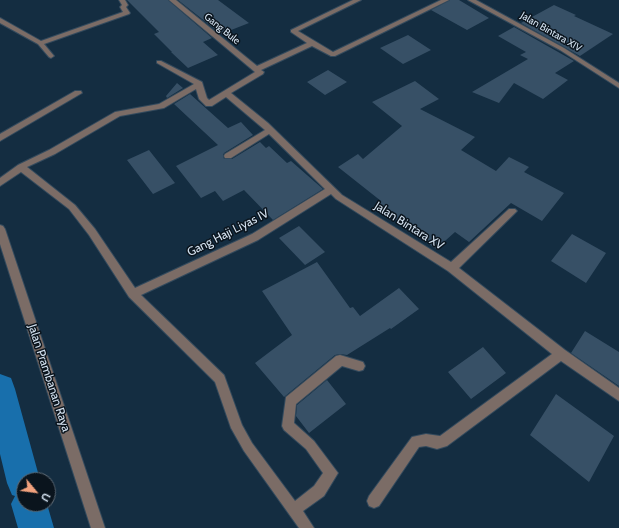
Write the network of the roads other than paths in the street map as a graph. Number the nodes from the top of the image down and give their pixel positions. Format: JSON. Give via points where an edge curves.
{"nodes":[{"id":1,"x":122,"y":0,"type":"edge"},
{"id":2,"x":172,"y":0,"type":"edge"},
{"id":3,"x":358,"y":0,"type":"edge"},
{"id":4,"x":446,"y":0,"type":"edge"},
{"id":5,"x":471,"y":0,"type":"edge"},
{"id":6,"x":0,"y":20,"type":"edge"},
{"id":7,"x":40,"y":43,"type":"junction"},
{"id":8,"x":312,"y":43,"type":"junction"},
{"id":9,"x":51,"y":56,"type":"dead end"},
{"id":10,"x":159,"y":62,"type":"dead end"},
{"id":11,"x":258,"y":71,"type":"junction"},
{"id":12,"x":199,"y":84,"type":"junction"},
{"id":13,"x":619,"y":86,"type":"edge"},
{"id":14,"x":78,"y":93,"type":"dead end"},
{"id":15,"x":226,"y":93,"type":"junction"},
{"id":16,"x":270,"y":130,"type":"junction"},
{"id":17,"x":0,"y":138,"type":"edge"},
{"id":18,"x":228,"y":156,"type":"dead end"},
{"id":19,"x":22,"y":166,"type":"junction"},
{"id":20,"x":0,"y":183,"type":"edge"},
{"id":21,"x":331,"y":190,"type":"junction"},
{"id":22,"x":512,"y":211,"type":"dead end"},
{"id":23,"x":0,"y":228,"type":"edge"},
{"id":24,"x":452,"y":268,"type":"junction"},
{"id":25,"x":133,"y":294,"type":"junction"},
{"id":26,"x":561,"y":354,"type":"junction"},
{"id":27,"x":359,"y":366,"type":"dead end"},
{"id":28,"x":619,"y":395,"type":"edge"},
{"id":29,"x":374,"y":501,"type":"dead end"},
{"id":30,"x":294,"y":510,"type":"junction"},
{"id":31,"x":98,"y":528,"type":"edge"},
{"id":32,"x":307,"y":528,"type":"edge"}],
"edges":[{"from":1,"to":7,"type":"street","via":[[127,13]]},
{"from":2,"to":11,"type":"street","name":"Gang Bule"},
{"from":3,"to":8,"type":"street","via":[[294,32]]},
{"from":4,"to":8,"type":"street","via":[[333,55]]},
{"from":5,"to":13,"type":"street","name":"Jalan Bintara XIV","via":[[562,49]]},
{"from":6,"to":7,"type":"street"},
{"from":7,"to":9,"type":"street"},
{"from":8,"to":11,"type":"street"},
{"from":10,"to":12,"type":"street"},
{"from":11,"to":15,"type":"street"},
{"from":12,"to":15,"type":"street","via":[[203,99],[209,104]]},
{"from":12,"to":19,"type":"street","via":[[161,106],[118,114]]},
{"from":14,"to":17,"type":"street"},
{"from":15,"to":16,"type":"street","name":"Jalan Bintara XV"},
{"from":16,"to":18,"type":"street"},
{"from":16,"to":21,"type":"street","name":"Jalan Bintara XV"},
{"from":19,"to":20,"type":"street"},
{"from":19,"to":25,"type":"street","via":[[72,208],[92,232]]},
{"from":21,"to":24,"type":"street","name":"Jalan Bintara XV"},
{"from":21,"to":25,"type":"street","name":"Gang Haji Liyas IV","via":[[255,237]]},
{"from":22,"to":24,"type":"street"},
{"from":23,"to":31,"type":"street","name":"Jalan Prambanan Raya"},
{"from":24,"to":26,"type":"street","name":"Jalan Bintara XV"},
{"from":25,"to":30,"type":"street","via":[[220,378],[237,428]]},
{"from":26,"to":28,"type":"street","name":"Jalan Bintara XV"},
{"from":26,"to":29,"type":"street","via":[[443,442],[416,441]]},
{"from":27,"to":30,"type":"street","via":[[340,360],[290,401],[288,426],[310,445],[331,473],[319,491]]},
{"from":30,"to":32,"type":"street"}]}
